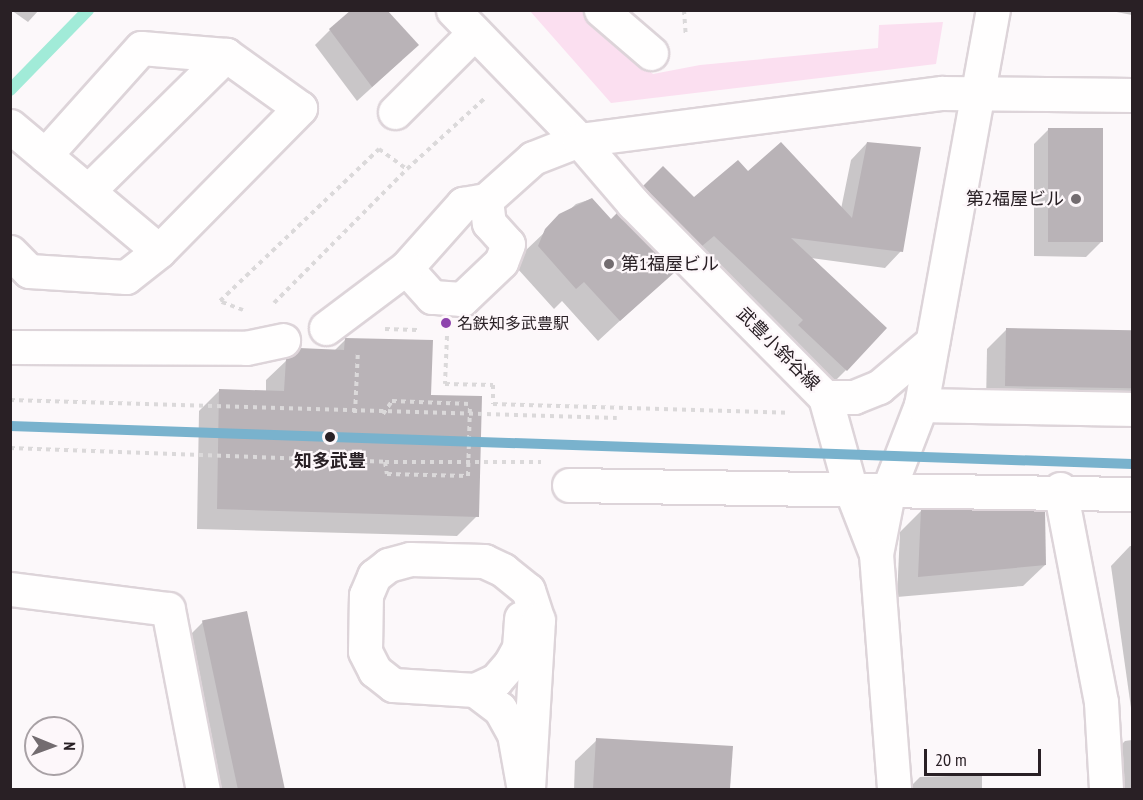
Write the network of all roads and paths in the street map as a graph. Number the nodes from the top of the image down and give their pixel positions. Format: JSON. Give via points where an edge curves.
{"nodes":[{"id":1,"x":600,"y":10,"type":"edge"},
{"id":2,"x":993,"y":10,"type":"edge"},
{"id":3,"x":464,"y":22,"type":"edge"},
{"id":4,"x":651,"y":53,"type":"dead end"},
{"id":5,"x":226,"y":55,"type":"junction"},
{"id":6,"x":532,"y":92,"type":"junction"},
{"id":7,"x":977,"y":94,"type":"junction"},
{"id":8,"x":1132,"y":95,"type":"edge"},
{"id":9,"x":395,"y":112,"type":"dead end"},
{"id":10,"x":579,"y":140,"type":"junction"},
{"id":11,"x":24,"y":144,"type":"edge"},
{"id":12,"x":407,"y":169,"type":"junction"},
{"id":13,"x":88,"y":191,"type":"junction"},
{"id":14,"x":486,"y":200,"type":"junction"},
{"id":15,"x":159,"y":251,"type":"junction"},
{"id":16,"x":10,"y":252,"type":"edge"},
{"id":17,"x":406,"y":268,"type":"junction"},
{"id":18,"x":261,"y":316,"type":"junction"},
{"id":19,"x":326,"y":328,"type":"joint"},
{"id":20,"x":381,"y":329,"type":"dead end"},
{"id":21,"x":425,"y":331,"type":"dead end"},
{"id":22,"x":436,"y":331,"type":"dead end"},
{"id":23,"x":284,"y":340,"type":"joint"},
{"id":24,"x":932,"y":342,"type":"junction"},
{"id":25,"x":10,"y":346,"type":"edge"},
{"id":26,"x":10,"y":400,"type":"edge"},
{"id":27,"x":921,"y":405,"type":"junction"},
{"id":28,"x":828,"y":406,"type":"junction"},
{"id":29,"x":1132,"y":409,"type":"edge"},
{"id":30,"x":355,"y":413,"type":"junction"},
{"id":31,"x":383,"y":414,"type":"junction"},
{"id":32,"x":616,"y":418,"type":"dead end"},
{"id":33,"x":10,"y":448,"type":"edge"},
{"id":34,"x":385,"y":462,"type":"junction"},
{"id":35,"x":559,"y":474,"type":"joint"},
{"id":36,"x":850,"y":487,"type":"junction"},
{"id":37,"x":889,"y":488,"type":"junction"},
{"id":38,"x":1060,"y":489,"type":"junction"},
{"id":39,"x":1132,"y":494,"type":"edge"},
{"id":40,"x":876,"y":554,"type":"junction"},
{"id":41,"x":503,"y":570,"type":"junction"},
{"id":42,"x":10,"y":590,"type":"edge"},
{"id":43,"x":475,"y":690,"type":"junction"},
{"id":44,"x":203,"y":789,"type":"edge"},
{"id":45,"x":526,"y":789,"type":"edge"},
{"id":46,"x":894,"y":789,"type":"edge"},
{"id":47,"x":1106,"y":789,"type":"edge"}],
"edges":[{"from":1,"to":4,"type":"street"},
{"from":2,"to":7,"type":"street"},
{"from":3,"to":6,"type":"street","name":"武豊小鈴谷線"},
{"from":3,"to":9,"type":"street"},
{"from":5,"to":11,"type":"street","via":[[141,48]]},
{"from":5,"to":13,"type":"street"},
{"from":5,"to":15,"type":"street","via":[[300,108]]},
{"from":6,"to":10,"type":"street","name":"武豊小鈴谷線"},
{"from":6,"to":12,"type":"path","via":[[486,98]]},
{"from":7,"to":8,"type":"street"},
{"from":7,"to":10,"type":"street","via":[[942,93]]},
{"from":7,"to":24,"type":"street"},
{"from":10,"to":14,"type":"street","via":[[533,158]]},
{"from":10,"to":28,"type":"street","name":"武豊小鈴谷線","via":[[633,203]]},
{"from":11,"to":13,"type":"street"},
{"from":12,"to":18,"type":"path"},
{"from":12,"to":18,"type":"path","via":[[378,149],[220,301]]},
{"from":13,"to":15,"type":"street"},
{"from":14,"to":17,"type":"street","via":[[464,204]]},
{"from":14,"to":17,"type":"street","via":[[489,223],[508,244],[501,262],[462,299],[432,297]]},
{"from":15,"to":16,"type":"street","via":[[126,277],[29,271]]},
{"from":17,"to":19,"type":"street"},
{"from":18,"to":23,"type":"path"},
{"from":19,"to":30,"type":"path","via":[[359,329]]},
{"from":20,"to":21,"type":"path"},
{"from":22,"to":28,"type":"path","via":[[447,331],[445,384],[494,385],[493,404]]},
{"from":23,"to":25,"type":"street","via":[[246,348]]},
{"from":24,"to":27,"type":"street"},
{"from":24,"to":28,"type":"street","via":[[879,387]]},
{"from":26,"to":30,"type":"path"},
{"from":27,"to":29,"type":"street"},
{"from":27,"to":37,"type":"street"},
{"from":28,"to":36,"type":"street","name":"武豊小鈴谷線"},
{"from":30,"to":31,"type":"path"},
{"from":31,"to":32,"type":"path"},
{"from":31,"to":34,"type":"path","bridge":true,"via":[[392,401],[470,404],[468,476],[387,474]]},
{"from":33,"to":34,"type":"path"},
{"from":34,"to":35,"type":"path"},
{"from":35,"to":36,"type":"street"},
{"from":36,"to":37,"type":"street"},
{"from":36,"to":40,"type":"street","name":"武豊小鈴谷線"},
{"from":37,"to":38,"type":"street"},
{"from":37,"to":40,"type":"street"},
{"from":38,"to":39,"type":"street"},
{"from":38,"to":47,"type":"street","via":[[1101,702]]},
{"from":40,"to":46,"type":"street","name":"武豊小鈴谷線"},
{"from":41,"to":43,"type":"street","via":[[518,595],[519,648],[496,680]]},
{"from":41,"to":43,"type":"street","via":[[484,561],[410,559],[388,565],[374,576],[366,595],[365,651],[375,671],[393,685]]},
{"from":41,"to":45,"type":"street","via":[[528,590],[538,620]]},
{"from":42,"to":44,"type":"street","via":[[168,609]]},
{"from":43,"to":45,"type":"street","via":[[500,709],[514,734]]}]}
